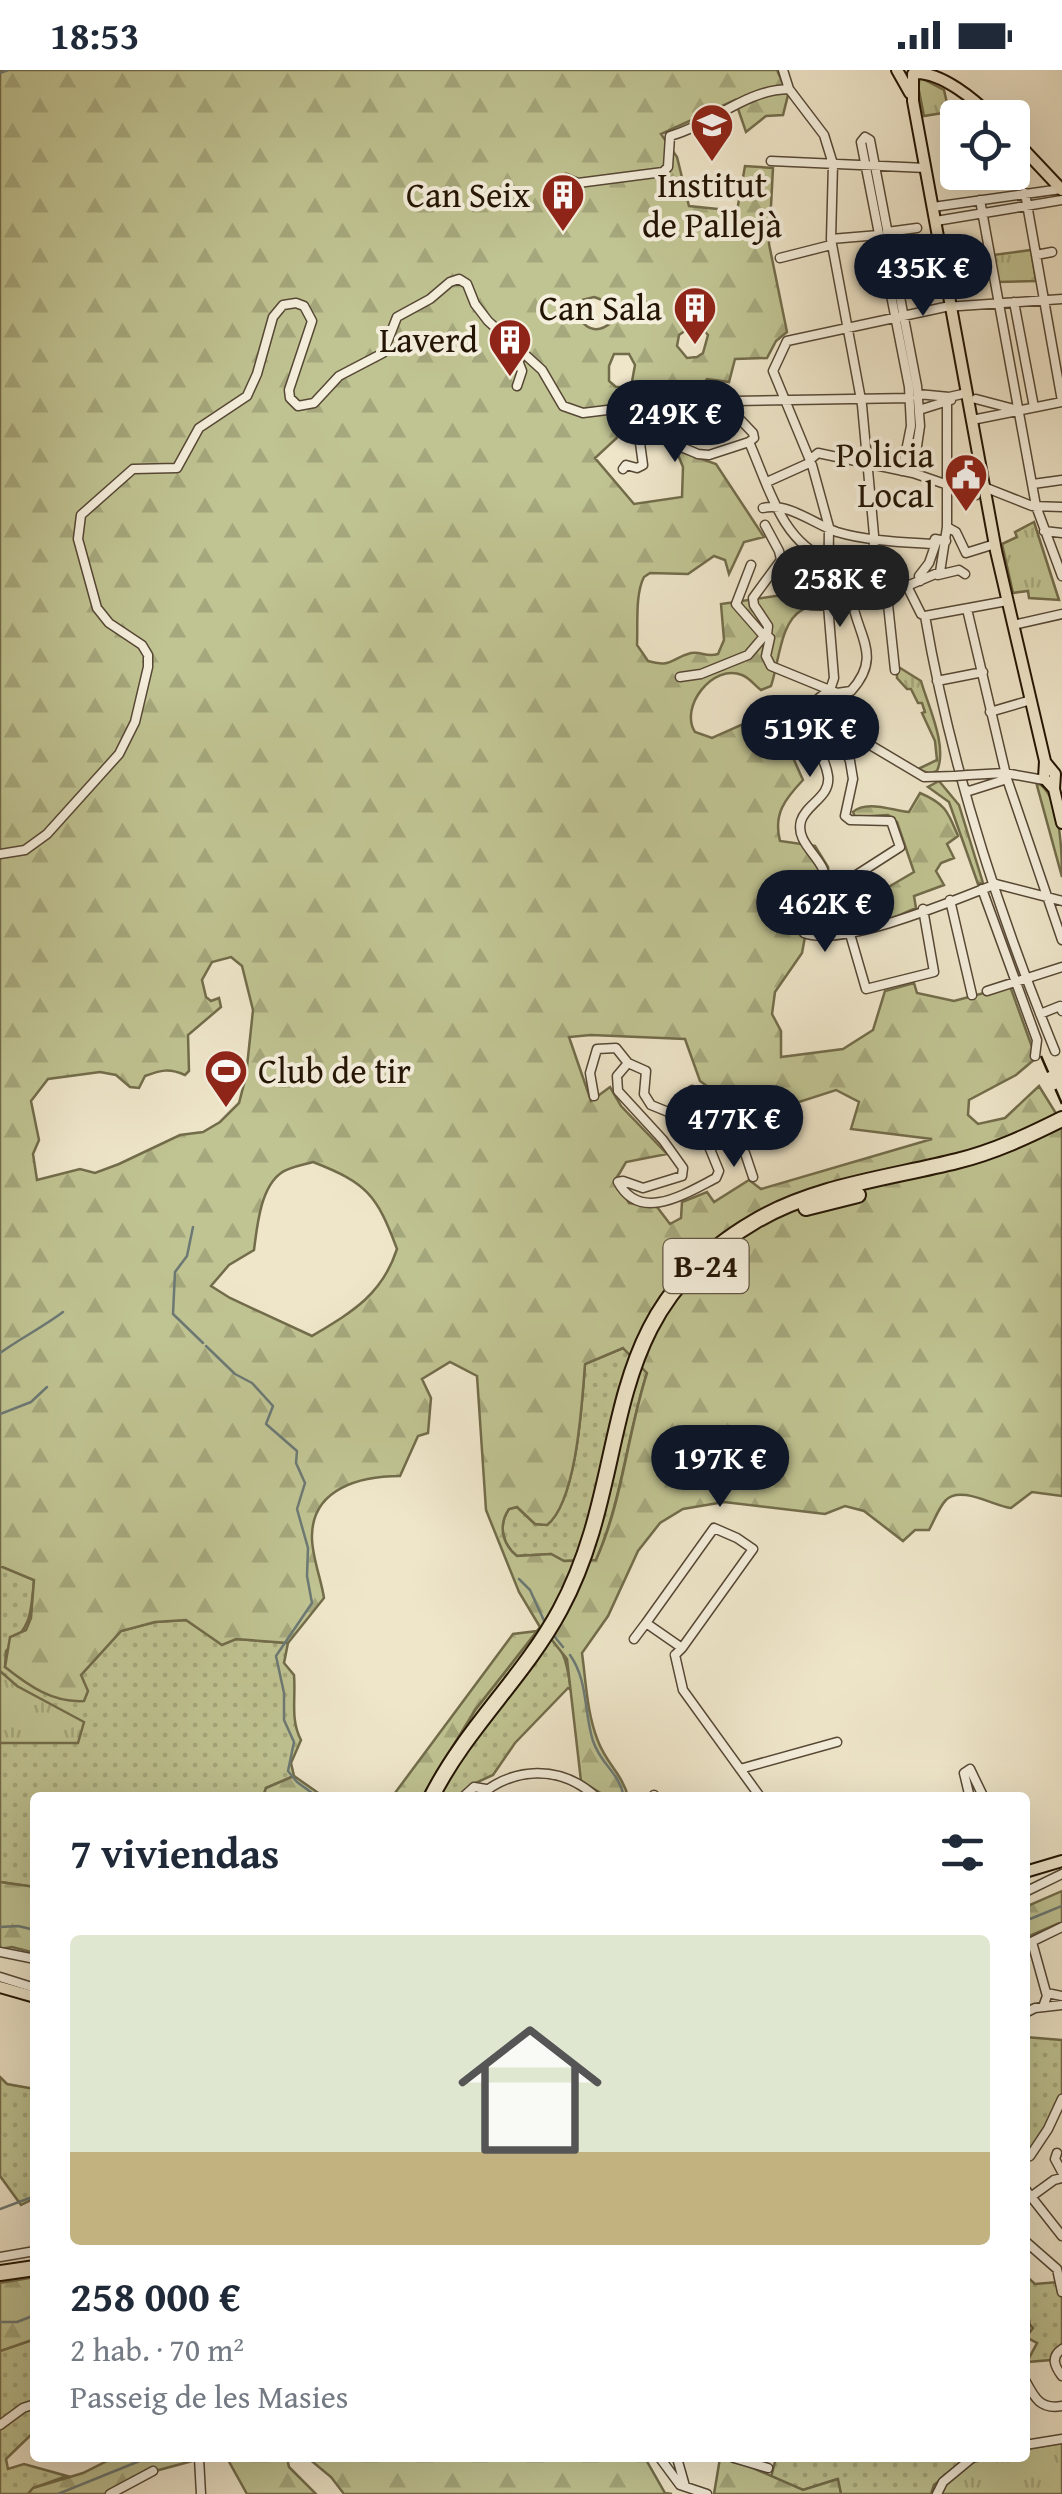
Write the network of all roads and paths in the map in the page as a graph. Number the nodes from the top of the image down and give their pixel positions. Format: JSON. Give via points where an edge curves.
{"nodes":[{"id":1,"x":783,"y":70,"type":"edge"},
{"id":2,"x":908,"y":72,"type":"edge"},
{"id":3,"x":932,"y":73,"type":"edge"},
{"id":4,"x":789,"y":89,"type":"junction"},
{"id":5,"x":974,"y":100,"type":"edge"},
{"id":6,"x":864,"y":140,"type":"dead end"},
{"id":7,"x":1030,"y":156,"type":"edge"},
{"id":8,"x":771,"y":162,"type":"dead end"},
{"id":9,"x":833,"y":164,"type":"junction"},
{"id":10,"x":870,"y":165,"type":"junction"},
{"id":11,"x":926,"y":168,"type":"junction"},
{"id":12,"x":566,"y":178,"type":"dead end"},
{"id":13,"x":1061,"y":190,"type":"edge"},
{"id":14,"x":1025,"y":194,"type":"junction"},
{"id":15,"x":980,"y":200,"type":"junction"},
{"id":16,"x":1062,"y":200,"type":"edge"},
{"id":17,"x":933,"y":207,"type":"junction"},
{"id":18,"x":1027,"y":207,"type":"junction"},
{"id":19,"x":982,"y":213,"type":"junction"},
{"id":20,"x":881,"y":218,"type":"junction"},
{"id":21,"x":936,"y":220,"type":"junction"},
{"id":22,"x":917,"y":228,"type":"dead end"},
{"id":23,"x":881,"y":236,"type":"junction"},
{"id":24,"x":831,"y":242,"type":"junction"},
{"id":25,"x":1052,"y":252,"type":"dead end"},
{"id":26,"x":1036,"y":255,"type":"junction"},
{"id":27,"x":780,"y":258,"type":"dead end"},
{"id":28,"x":890,"y":276,"type":"junction"},
{"id":29,"x":1045,"y":300,"type":"junction"},
{"id":30,"x":1062,"y":300,"type":"edge"},
{"id":31,"x":1014,"y":302,"type":"junction"},
{"id":32,"x":998,"y":303,"type":"junction"},
{"id":33,"x":951,"y":306,"type":"junction"},
{"id":34,"x":899,"y":317,"type":"junction"},
{"id":35,"x":846,"y":326,"type":"junction"},
{"id":36,"x":505,"y":336,"type":"junction"},
{"id":37,"x":517,"y":386,"type":"dead end"},
{"id":38,"x":968,"y":397,"type":"junction"},
{"id":39,"x":786,"y":400,"type":"junction"},
{"id":40,"x":862,"y":400,"type":"junction"},
{"id":41,"x":923,"y":402,"type":"junction"},
{"id":42,"x":1062,"y":402,"type":"edge"},
{"id":43,"x":1034,"y":407,"type":"junction"},
{"id":44,"x":1002,"y":410,"type":"junction"},
{"id":45,"x":1018,"y":410,"type":"junction"},
{"id":46,"x":646,"y":416,"type":"junction"},
{"id":47,"x":972,"y":420,"type":"junction"},
{"id":48,"x":748,"y":442,"type":"junction"},
{"id":49,"x":811,"y":459,"type":"junction"},
{"id":50,"x":868,"y":464,"type":"junction"},
{"id":51,"x":623,"y":469,"type":"dead end"},
{"id":52,"x":907,"y":472,"type":"junction"},
{"id":53,"x":1062,"y":480,"type":"edge"},
{"id":54,"x":767,"y":482,"type":"junction"},
{"id":55,"x":947,"y":484,"type":"junction"},
{"id":56,"x":1034,"y":484,"type":"junction"},
{"id":57,"x":975,"y":493,"type":"junction"},
{"id":58,"x":776,"y":506,"type":"junction"},
{"id":59,"x":1036,"y":506,"type":"junction"},
{"id":60,"x":1062,"y":507,"type":"edge"},
{"id":61,"x":762,"y":508,"type":"dead end"},
{"id":62,"x":765,"y":526,"type":"dead end"},
{"id":63,"x":829,"y":527,"type":"junction"},
{"id":64,"x":947,"y":527,"type":"junction"},
{"id":65,"x":1044,"y":531,"type":"junction"},
{"id":66,"x":1062,"y":534,"type":"edge"},
{"id":67,"x":874,"y":538,"type":"junction"},
{"id":68,"x":942,"y":540,"type":"junction"},
{"id":69,"x":995,"y":544,"type":"junction"},
{"id":70,"x":808,"y":552,"type":"junction"},
{"id":71,"x":1058,"y":555,"type":"edge"},
{"id":72,"x":829,"y":559,"type":"junction"},
{"id":73,"x":781,"y":560,"type":"junction"},
{"id":74,"x":751,"y":565,"type":"dead end"},
{"id":75,"x":1061,"y":570,"type":"edge"},
{"id":76,"x":964,"y":574,"type":"dead end"},
{"id":77,"x":938,"y":575,"type":"junction"},
{"id":78,"x":920,"y":581,"type":"junction"},
{"id":79,"x":908,"y":586,"type":"junction"},
{"id":80,"x":798,"y":594,"type":"junction"},
{"id":81,"x":887,"y":595,"type":"junction"},
{"id":82,"x":873,"y":598,"type":"junction"},
{"id":83,"x":852,"y":601,"type":"junction"},
{"id":84,"x":1007,"y":601,"type":"junction"},
{"id":85,"x":828,"y":604,"type":"junction"},
{"id":86,"x":966,"y":609,"type":"junction"},
{"id":87,"x":1062,"y":614,"type":"edge"},
{"id":88,"x":925,"y":616,"type":"junction"},
{"id":89,"x":1013,"y":625,"type":"junction"},
{"id":90,"x":765,"y":635,"type":"junction"},
{"id":91,"x":895,"y":670,"type":"dead end"},
{"id":92,"x":983,"y":672,"type":"junction"},
{"id":93,"x":680,"y":677,"type":"dead end"},
{"id":94,"x":937,"y":681,"type":"junction"},
{"id":95,"x":830,"y":690,"type":"junction"},
{"id":96,"x":1030,"y":700,"type":"junction"},
{"id":97,"x":808,"y":708,"type":"junction"},
{"id":98,"x":990,"y":712,"type":"junction"},
{"id":99,"x":845,"y":730,"type":"junction"},
{"id":100,"x":1006,"y":776,"type":"junction"},
{"id":101,"x":1050,"y":776,"type":"edge"},
{"id":102,"x":965,"y":789,"type":"junction"},
{"id":103,"x":1062,"y":823,"type":"edge"},
{"id":104,"x":0,"y":854,"type":"edge"},
{"id":105,"x":825,"y":883,"type":"junction"},
{"id":106,"x":996,"y":884,"type":"junction"},
{"id":107,"x":838,"y":886,"type":"junction"},
{"id":108,"x":982,"y":889,"type":"junction"},
{"id":109,"x":818,"y":898,"type":"junction"},
{"id":110,"x":1048,"y":899,"type":"junction"},
{"id":111,"x":950,"y":900,"type":"junction"},
{"id":112,"x":1062,"y":902,"type":"edge"},
{"id":113,"x":922,"y":910,"type":"junction"},
{"id":114,"x":850,"y":934,"type":"junction"},
{"id":115,"x":1062,"y":940,"type":"edge"},
{"id":116,"x":1062,"y":966,"type":"edge"},
{"id":117,"x":1028,"y":978,"type":"junction"},
{"id":118,"x":1014,"y":982,"type":"junction"},
{"id":119,"x":987,"y":991,"type":"dead end"},
{"id":120,"x":972,"y":995,"type":"dead end"},
{"id":121,"x":1062,"y":1010,"type":"edge"},
{"id":122,"x":1040,"y":1014,"type":"junction"},
{"id":123,"x":1062,"y":1038,"type":"edge"},
{"id":124,"x":1035,"y":1056,"type":"dead end"},
{"id":125,"x":628,"y":1062,"type":"junction"},
{"id":126,"x":692,"y":1090,"type":"dead end"},
{"id":127,"x":594,"y":1096,"type":"dead end"},
{"id":128,"x":1060,"y":1124,"type":"edge"},
{"id":129,"x":701,"y":1128,"type":"junction"},
{"id":130,"x":753,"y":1178,"type":"dead end"},
{"id":131,"x":646,"y":1623,"type":"junction"},
{"id":132,"x":634,"y":1639,"type":"dead end"},
{"id":133,"x":540,"y":1649,"type":"junction"},
{"id":134,"x":679,"y":1652,"type":"junction"},
{"id":135,"x":837,"y":1742,"type":"dead end"},
{"id":136,"x":740,"y":1769,"type":"junction"},
{"id":137,"x":971,"y":1779,"type":"dead end"},
{"id":138,"x":486,"y":1790,"type":"junction"},
{"id":139,"x":434,"y":1792,"type":"edge"},
{"id":140,"x":442,"y":1792,"type":"edge"},
{"id":141,"x":469,"y":1792,"type":"edge"},
{"id":142,"x":484,"y":1792,"type":"edge"},
{"id":143,"x":588,"y":1792,"type":"edge"},
{"id":144,"x":756,"y":1792,"type":"edge"},
{"id":145,"x":975,"y":1792,"type":"edge"},
{"id":146,"x":1062,"y":1861,"type":"edge"},
{"id":147,"x":1030,"y":1871,"type":"edge"},
{"id":148,"x":1062,"y":1874,"type":"edge"},
{"id":149,"x":1030,"y":1890,"type":"edge"},
{"id":150,"x":1062,"y":1928,"type":"edge"},
{"id":151,"x":1030,"y":1943,"type":"edge"},
{"id":152,"x":1030,"y":1949,"type":"edge"},
{"id":153,"x":0,"y":1952,"type":"edge"},
{"id":154,"x":30,"y":1958,"type":"edge"},
{"id":155,"x":0,"y":1977,"type":"edge"},
{"id":156,"x":30,"y":1986,"type":"edge"},
{"id":157,"x":0,"y":1987,"type":"edge"},
{"id":158,"x":1047,"y":1992,"type":"junction"},
{"id":159,"x":30,"y":1996,"type":"edge"},
{"id":160,"x":1062,"y":1996,"type":"edge"},
{"id":161,"x":1030,"y":2002,"type":"edge"},
{"id":162,"x":1062,"y":2005,"type":"edge"},
{"id":163,"x":1039,"y":2008,"type":"junction"},
{"id":164,"x":1030,"y":2011,"type":"edge"},
{"id":165,"x":1062,"y":2099,"type":"edge"},
{"id":166,"x":1048,"y":2128,"type":"junction"},
{"id":167,"x":1062,"y":2134,"type":"edge"},
{"id":168,"x":1057,"y":2154,"type":"dead end"},
{"id":169,"x":1030,"y":2156,"type":"dead end"},
{"id":170,"x":1062,"y":2175,"type":"edge"},
{"id":171,"x":1030,"y":2191,"type":"edge"},
{"id":172,"x":1030,"y":2193,"type":"edge"},
{"id":173,"x":1062,"y":2236,"type":"edge"},
{"id":174,"x":1030,"y":2245,"type":"edge"},
{"id":175,"x":30,"y":2252,"type":"edge"},
{"id":176,"x":0,"y":2257,"type":"edge"},
{"id":177,"x":30,"y":2261,"type":"edge"},
{"id":178,"x":0,"y":2265,"type":"edge"},
{"id":179,"x":1060,"y":2266,"type":"edge"},
{"id":180,"x":30,"y":2269,"type":"edge"},
{"id":181,"x":0,"y":2274,"type":"edge"},
{"id":182,"x":1062,"y":2292,"type":"edge"},
{"id":183,"x":1062,"y":2349,"type":"edge"},
{"id":184,"x":1062,"y":2376,"type":"edge"},
{"id":185,"x":1030,"y":2388,"type":"edge"},
{"id":186,"x":30,"y":2406,"type":"edge"},
{"id":187,"x":1062,"y":2406,"type":"edge"},
{"id":188,"x":0,"y":2425,"type":"edge"},
{"id":189,"x":1062,"y":2440,"type":"edge"},
{"id":190,"x":1030,"y":2443,"type":"edge"},
{"id":191,"x":198,"y":2462,"type":"edge"},
{"id":192,"x":663,"y":2462,"type":"edge"},
{"id":193,"x":677,"y":2462,"type":"edge"},
{"id":194,"x":748,"y":2462,"type":"edge"},
{"id":195,"x":967,"y":2462,"type":"edge"},
{"id":196,"x":768,"y":2468,"type":"dead end"},
{"id":197,"x":152,"y":2472,"type":"dead end"},
{"id":198,"x":684,"y":2486,"type":"junction"},
{"id":199,"x":110,"y":2494,"type":"edge"},
{"id":200,"x":200,"y":2494,"type":"edge"},
{"id":201,"x":707,"y":2494,"type":"edge"},
{"id":202,"x":937,"y":2494,"type":"edge"}],
"edges":[{"from":1,"to":4,"type":"street"},
{"from":2,"to":3,"type":"main road"},
{"from":2,"to":11,"type":"main road"},
{"from":3,"to":5,"type":"main road"},
{"from":4,"to":9,"type":"street","via":[[824,135]]},
{"from":4,"to":12,"type":"street","via":[[752,94],[670,136],[663,172],[578,183]]},
{"from":6,"to":10,"type":"street"},
{"from":7,"to":13,"type":"main road"},
{"from":8,"to":9,"type":"street"},
{"from":9,"to":10,"type":"street"},
{"from":9,"to":24,"type":"street"},
{"from":10,"to":11,"type":"street"},
{"from":10,"to":20,"type":"street"},
{"from":10,"to":23,"type":"street"},
{"from":10,"to":23,"type":"street"},
{"from":11,"to":17,"type":"main road"},
{"from":13,"to":14,"type":"street"},
{"from":14,"to":15,"type":"street"},
{"from":14,"to":18,"type":"street"},
{"from":15,"to":17,"type":"street"},
{"from":15,"to":19,"type":"street"},
{"from":16,"to":18,"type":"street"},
{"from":17,"to":21,"type":"main road"},
{"from":18,"to":19,"type":"street"},
{"from":18,"to":26,"type":"street"},
{"from":19,"to":21,"type":"street"},
{"from":19,"to":32,"type":"street"},
{"from":20,"to":23,"type":"street"},
{"from":20,"to":28,"type":"street"},
{"from":21,"to":33,"type":"main road"},
{"from":22,"to":23,"type":"street"},
{"from":23,"to":24,"type":"street"},
{"from":23,"to":28,"type":"street"},
{"from":23,"to":34,"type":"street"},
{"from":24,"to":27,"type":"street"},
{"from":24,"to":35,"type":"street"},
{"from":25,"to":26,"type":"street"},
{"from":26,"to":29,"type":"street"},
{"from":28,"to":34,"type":"street"},
{"from":29,"to":30,"type":"street"},
{"from":29,"to":31,"type":"street"},
{"from":29,"to":42,"type":"street"},
{"from":31,"to":32,"type":"street"},
{"from":31,"to":43,"type":"street"},
{"from":32,"to":33,"type":"street"},
{"from":32,"to":45,"type":"street"},
{"from":33,"to":34,"type":"street"},
{"from":33,"to":38,"type":"main road"},
{"from":34,"to":35,"type":"street"},
{"from":34,"to":41,"type":"street"},
{"from":34,"to":41,"type":"street"},
{"from":35,"to":39,"type":"street","via":[[784,344],[773,372]]},
{"from":35,"to":40,"type":"street"},
{"from":36,"to":37,"type":"street","via":[[520,365]]},
{"from":36,"to":46,"type":"street","via":[[542,370],[568,409],[615,408]]},
{"from":36,"to":104,"type":"street","via":[[456,278],[397,317],[383,353],[338,376],[316,402],[301,406],[288,390],[311,317],[300,304],[278,309],[244,400],[200,428],[176,468],[134,469],[82,515],[78,538],[98,608],[148,655],[134,726],[119,754],[46,834],[25,850]]},
{"from":38,"to":41,"type":"street"},
{"from":38,"to":44,"type":"street"},
{"from":38,"to":47,"type":"main road"},
{"from":39,"to":40,"type":"street"},
{"from":39,"to":48,"type":"street","via":[[732,402],[732,412],[754,433]]},
{"from":39,"to":49,"type":"street"},
{"from":40,"to":41,"type":"street"},
{"from":40,"to":50,"type":"street"},
{"from":41,"to":52,"type":"street"},
{"from":41,"to":52,"type":"street","via":[[910,426]]},
{"from":41,"to":55,"type":"street"},
{"from":42,"to":43,"type":"street"},
{"from":43,"to":45,"type":"street"},
{"from":44,"to":45,"type":"street"},
{"from":44,"to":47,"type":"street"},
{"from":45,"to":56,"type":"street"},
{"from":46,"to":48,"type":"street","via":[[660,419],[672,442],[698,454]]},
{"from":46,"to":51,"type":"street","via":[[642,464]]},
{"from":47,"to":57,"type":"main road"},
{"from":48,"to":54,"type":"street"},
{"from":49,"to":50,"type":"street"},
{"from":49,"to":54,"type":"street"},
{"from":49,"to":63,"type":"street"},
{"from":50,"to":52,"type":"street"},
{"from":50,"to":67,"type":"street"},
{"from":52,"to":55,"type":"street"},
{"from":53,"to":56,"type":"street"},
{"from":54,"to":58,"type":"street"},
{"from":55,"to":57,"type":"street"},
{"from":55,"to":64,"type":"street"},
{"from":56,"to":59,"type":"street"},
{"from":57,"to":59,"type":"street"},
{"from":57,"to":69,"type":"main road"},
{"from":58,"to":61,"type":"street"},
{"from":58,"to":63,"type":"street"},
{"from":58,"to":70,"type":"street"},
{"from":59,"to":60,"type":"street"},
{"from":59,"to":65,"type":"street"},
{"from":62,"to":73,"type":"street"},
{"from":63,"to":67,"type":"street"},
{"from":63,"to":72,"type":"street"},
{"from":64,"to":68,"type":"street"},
{"from":64,"to":69,"type":"street","via":[[966,553]]},
{"from":65,"to":66,"type":"street"},
{"from":65,"to":71,"type":"street"},
{"from":67,"to":68,"type":"street"},
{"from":67,"to":82,"type":"street"},
{"from":68,"to":77,"type":"street"},
{"from":68,"to":78,"type":"street"},
{"from":69,"to":84,"type":"main road"},
{"from":70,"to":72,"type":"street"},
{"from":70,"to":80,"type":"street"},
{"from":71,"to":75,"type":"street"},
{"from":72,"to":85,"type":"street"},
{"from":73,"to":80,"type":"street","via":[[788,588]]},
{"from":73,"to":90,"type":"street","via":[[753,598],[768,626]]},
{"from":74,"to":90,"type":"street","via":[[736,604]]},
{"from":76,"to":77,"type":"street"},
{"from":77,"to":78,"type":"street"},
{"from":78,"to":79,"type":"street"},
{"from":79,"to":81,"type":"street"},
{"from":79,"to":88,"type":"street"},
{"from":80,"to":85,"type":"street","via":[[808,606]]},
{"from":81,"to":82,"type":"street"},
{"from":81,"to":91,"type":"street"},
{"from":82,"to":83,"type":"street"},
{"from":83,"to":85,"type":"street"},
{"from":83,"to":95,"type":"street","via":[[868,662],[854,688]]},
{"from":84,"to":86,"type":"street"},
{"from":84,"to":89,"type":"main road"},
{"from":85,"to":95,"type":"street"},
{"from":86,"to":88,"type":"street"},
{"from":86,"to":92,"type":"street"},
{"from":87,"to":89,"type":"street"},
{"from":88,"to":94,"type":"street"},
{"from":89,"to":96,"type":"main road"},
{"from":90,"to":93,"type":"street","via":[[748,655]]},
{"from":90,"to":95,"type":"street","via":[[771,666]]},
{"from":92,"to":94,"type":"street"},
{"from":92,"to":98,"type":"street"},
{"from":94,"to":102,"type":"street"},
{"from":95,"to":97,"type":"street"},
{"from":96,"to":98,"type":"street"},
{"from":96,"to":101,"type":"main road"},
{"from":97,"to":99,"type":"street"},
{"from":97,"to":105,"type":"street","via":[[809,735],[828,780],[800,829]]},
{"from":98,"to":100,"type":"street"},
{"from":99,"to":100,"type":"street","bridge":true,"via":[[924,777]]},
{"from":99,"to":107,"type":"street","via":[[841,739],[853,779],[845,816],[891,820],[900,842],[893,854]]},
{"from":100,"to":101,"type":"street"},
{"from":100,"to":102,"type":"street"},
{"from":100,"to":110,"type":"street"},
{"from":101,"to":103,"type":"main road"},
{"from":102,"to":106,"type":"street"},
{"from":105,"to":107,"type":"street"},
{"from":105,"to":109,"type":"street"},
{"from":106,"to":108,"type":"street"},
{"from":106,"to":110,"type":"street"},
{"from":106,"to":117,"type":"street"},
{"from":107,"to":109,"type":"street"},
{"from":108,"to":111,"type":"street"},
{"from":108,"to":118,"type":"street"},
{"from":109,"to":114,"type":"street","via":[[803,917],[804,933]]},
{"from":110,"to":112,"type":"street"},
{"from":110,"to":115,"type":"street"},
{"from":111,"to":113,"type":"street"},
{"from":111,"to":120,"type":"street"},
{"from":113,"to":114,"type":"street"},
{"from":113,"to":114,"type":"street","via":[[934,972],[866,989]]},
{"from":116,"to":117,"type":"street"},
{"from":117,"to":118,"type":"street"},
{"from":117,"to":122,"type":"street"},
{"from":118,"to":119,"type":"street"},
{"from":118,"to":124,"type":"street","via":[[1038,1044]]},
{"from":121,"to":122,"type":"street"},
{"from":122,"to":123,"type":"street","via":[[1054,1047]]},
{"from":125,"to":127,"type":"street","via":[[616,1048],[597,1049],[590,1076]]},
{"from":125,"to":129,"type":"street","via":[[646,1071],[644,1094],[651,1105]]},
{"from":125,"to":129,"type":"street","via":[[617,1076],[618,1091],[683,1168],[682,1176],[643,1188],[618,1182],[626,1196],[666,1202],[716,1178],[719,1170]]},
{"from":126,"to":129,"type":"street"},
{"from":128,"to":133,"type":"highway","number":"B-24","via":[[985,1153],[785,1206],[699,1262],[639,1349],[589,1542],[562,1615]]},
{"from":129,"to":130,"type":"street","via":[[744,1152]]},
{"from":131,"to":132,"type":"street"},
{"from":131,"to":134,"type":"street"},
{"from":131,"to":134,"type":"street","via":[[714,1528],[753,1550]]},
{"from":133,"to":139,"type":"highway","number":"B-24","via":[[461,1746]]},
{"from":133,"to":140,"type":"highway","number":"B-24"},
{"from":134,"to":136,"type":"street","via":[[685,1692]]},
{"from":135,"to":136,"type":"street"},
{"from":136,"to":144,"type":"street"},
{"from":137,"to":145,"type":"street"},
{"from":138,"to":141,"type":"street"},
{"from":138,"to":142,"type":"street"},
{"from":138,"to":143,"type":"street","via":[[514,1775],[549,1773]]},
{"from":146,"to":147,"type":"main road"},
{"from":148,"to":149,"type":"street"},
{"from":150,"to":151,"type":"street"},
{"from":152,"to":158,"type":"street"},
{"from":153,"to":154,"type":"street"},
{"from":155,"to":156,"type":"street"},
{"from":157,"to":159,"type":"main road"},
{"from":158,"to":160,"type":"street"},
{"from":158,"to":163,"type":"street"},
{"from":161,"to":163,"type":"street"},
{"from":162,"to":163,"type":"street"},
{"from":163,"to":164,"type":"street"},
{"from":165,"to":166,"type":"street"},
{"from":166,"to":167,"type":"street"},
{"from":166,"to":169,"type":"street"},
{"from":168,"to":170,"type":"street"},
{"from":170,"to":171,"type":"street"},
{"from":172,"to":173,"type":"street"},
{"from":174,"to":179,"type":"street"},
{"from":175,"to":176,"type":"street"},
{"from":177,"to":178,"type":"highway"},
{"from":179,"to":182,"type":"street"},
{"from":180,"to":181,"type":"highway"},
{"from":183,"to":184,"type":"street","via":[[1054,2359]]},
{"from":185,"to":187,"type":"street","via":[[1038,2402]]},
{"from":186,"to":188,"type":"street"},
{"from":189,"to":190,"type":"street"},
{"from":191,"to":200,"type":"street"},
{"from":192,"to":198,"type":"street"},
{"from":193,"to":198,"type":"street"},
{"from":194,"to":196,"type":"street"},
{"from":195,"to":202,"type":"street"},
{"from":197,"to":199,"type":"street"},
{"from":198,"to":201,"type":"street"}]}
